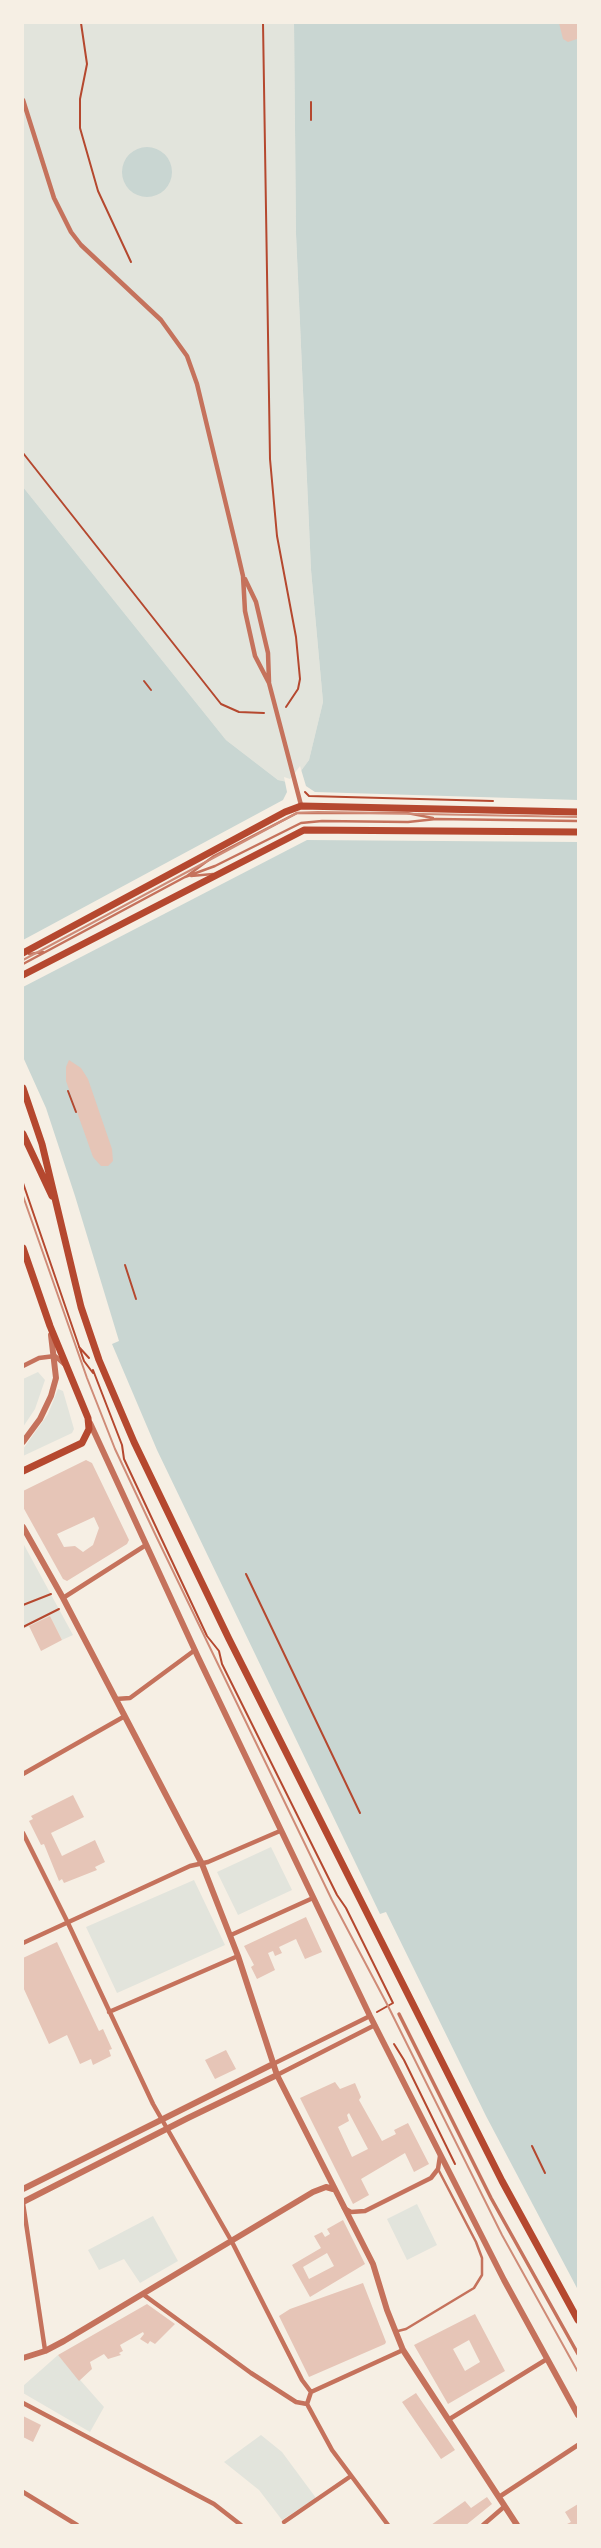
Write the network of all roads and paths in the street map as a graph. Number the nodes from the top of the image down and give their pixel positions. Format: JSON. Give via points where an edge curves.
{"nodes":[{"id":1,"x":81,"y":23,"type":"edge"},
{"id":2,"x":263,"y":23,"type":"edge"},
{"id":3,"x":23,"y":100,"type":"edge"},
{"id":4,"x":311,"y":102,"type":"dead end"},
{"id":5,"x":312,"y":120,"type":"dead end"},
{"id":6,"x":131,"y":262,"type":"dead end"},
{"id":7,"x":23,"y":453,"type":"edge"},
{"id":8,"x":243,"y":576,"type":"junction"},
{"id":9,"x":144,"y":681,"type":"dead end"},
{"id":10,"x":269,"y":683,"type":"junction"},
{"id":11,"x":151,"y":690,"type":"dead end"},
{"id":12,"x":286,"y":707,"type":"dead end"},
{"id":13,"x":264,"y":713,"type":"dead end"},
{"id":14,"x":306,"y":792,"type":"dead end"},
{"id":15,"x":498,"y":801,"type":"dead end"},
{"id":16,"x":301,"y":806,"type":"junction"},
{"id":17,"x":408,"y":809,"type":"junction"},
{"id":18,"x":578,"y":812,"type":"edge"},
{"id":19,"x":436,"y":818,"type":"junction"},
{"id":20,"x":578,"y":821,"type":"edge"},
{"id":21,"x":578,"y":832,"type":"edge"},
{"id":22,"x":219,"y":873,"type":"junction"},
{"id":23,"x":185,"y":877,"type":"junction"},
{"id":24,"x":46,"y":951,"type":"junction"},
{"id":25,"x":23,"y":954,"type":"edge"},
{"id":26,"x":23,"y":964,"type":"edge"},
{"id":27,"x":23,"y":975,"type":"edge"},
{"id":28,"x":23,"y":1088,"type":"edge"},
{"id":29,"x":68,"y":1091,"type":"dead end"},
{"id":30,"x":76,"y":1112,"type":"dead end"},
{"id":31,"x":23,"y":1133,"type":"edge"},
{"id":32,"x":23,"y":1183,"type":"edge"},
{"id":33,"x":56,"y":1202,"type":"junction"},
{"id":34,"x":23,"y":1248,"type":"edge"},
{"id":35,"x":125,"y":1265,"type":"dead end"},
{"id":36,"x":136,"y":1299,"type":"dead end"},
{"id":37,"x":50,"y":1326,"type":"junction"},
{"id":38,"x":55,"y":1356,"type":"junction"},
{"id":39,"x":23,"y":1366,"type":"edge"},
{"id":40,"x":70,"y":1373,"type":"junction"},
{"id":41,"x":88,"y":1418,"type":"junction"},
{"id":42,"x":23,"y":1442,"type":"edge"},
{"id":43,"x":23,"y":1471,"type":"edge"},
{"id":44,"x":23,"y":1527,"type":"edge"},
{"id":45,"x":146,"y":1545,"type":"junction"},
{"id":46,"x":246,"y":1574,"type":"dead end"},
{"id":47,"x":52,"y":1594,"type":"dead end"},
{"id":48,"x":63,"y":1598,"type":"junction"},
{"id":49,"x":23,"y":1605,"type":"edge"},
{"id":50,"x":60,"y":1609,"type":"dead end"},
{"id":51,"x":23,"y":1627,"type":"edge"},
{"id":52,"x":195,"y":1650,"type":"junction"},
{"id":53,"x":116,"y":1699,"type":"junction"},
{"id":54,"x":125,"y":1716,"type":"junction"},
{"id":55,"x":23,"y":1774,"type":"edge"},
{"id":56,"x":360,"y":1813,"type":"dead end"},
{"id":57,"x":280,"y":1831,"type":"junction"},
{"id":58,"x":23,"y":1833,"type":"edge"},
{"id":59,"x":202,"y":1864,"type":"junction"},
{"id":60,"x":313,"y":1898,"type":"junction"},
{"id":61,"x":67,"y":1921,"type":"junction"},
{"id":62,"x":231,"y":1935,"type":"junction"},
{"id":63,"x":23,"y":1943,"type":"edge"},
{"id":64,"x":239,"y":1956,"type":"junction"},
{"id":65,"x":377,"y":2011,"type":"dead end"},
{"id":66,"x":109,"y":2012,"type":"junction"},
{"id":67,"x":399,"y":2014,"type":"dead end"},
{"id":68,"x":370,"y":2016,"type":"junction"},
{"id":69,"x":375,"y":2025,"type":"junction"},
{"id":70,"x":273,"y":2064,"type":"junction"},
{"id":71,"x":278,"y":2075,"type":"junction"},
{"id":72,"x":161,"y":2119,"type":"junction"},
{"id":73,"x":167,"y":2128,"type":"junction"},
{"id":74,"x":532,"y":2146,"type":"dead end"},
{"id":75,"x":441,"y":2153,"type":"junction"},
{"id":76,"x":438,"y":2169,"type":"junction"},
{"id":77,"x":545,"y":2173,"type":"dead end"},
{"id":78,"x":23,"y":2189,"type":"edge"},
{"id":79,"x":333,"y":2189,"type":"junction"},
{"id":80,"x":23,"y":2202,"type":"edge"},
{"id":81,"x":344,"y":2208,"type":"junction"},
{"id":82,"x":232,"y":2242,"type":"junction"},
{"id":83,"x":144,"y":2295,"type":"junction"},
{"id":84,"x":578,"y":2320,"type":"edge"},
{"id":85,"x":395,"y":2331,"type":"junction"},
{"id":86,"x":403,"y":2350,"type":"junction"},
{"id":87,"x":46,"y":2351,"type":"junction"},
{"id":88,"x":578,"y":2354,"type":"edge"},
{"id":89,"x":23,"y":2358,"type":"edge"},
{"id":90,"x":547,"y":2359,"type":"junction"},
{"id":91,"x":311,"y":2392,"type":"junction"},
{"id":92,"x":23,"y":2403,"type":"edge"},
{"id":93,"x":307,"y":2404,"type":"junction"},
{"id":94,"x":578,"y":2415,"type":"edge"},
{"id":95,"x":448,"y":2420,"type":"junction"},
{"id":96,"x":578,"y":2445,"type":"edge"},
{"id":97,"x":351,"y":2476,"type":"junction"},
{"id":98,"x":23,"y":2492,"type":"edge"},
{"id":99,"x":499,"y":2497,"type":"junction"},
{"id":100,"x":505,"y":2507,"type":"junction"},
{"id":101,"x":284,"y":2522,"type":"dead end"},
{"id":102,"x":78,"y":2525,"type":"edge"},
{"id":103,"x":241,"y":2525,"type":"edge"},
{"id":104,"x":388,"y":2525,"type":"edge"},
{"id":105,"x":483,"y":2525,"type":"edge"},
{"id":106,"x":517,"y":2525,"type":"edge"}],
"edges":[{"from":1,"to":6,"type":"path","via":[[86,64],[80,128],[98,191]]},
{"from":2,"to":12,"type":"path","via":[[270,459],[275,524],[300,679]]},
{"from":3,"to":8,"type":"street","via":[[54,198],[71,232],[161,320],[187,356]]},
{"from":4,"to":5,"type":"path"},
{"from":7,"to":13,"type":"path","via":[[221,704],[239,712]]},
{"from":8,"to":10,"type":"street","via":[[243,602],[255,656]]},
{"from":8,"to":10,"type":"street","via":[[256,601],[270,661]]},
{"from":9,"to":11,"type":"path"},
{"from":10,"to":16,"type":"street"},
{"from":14,"to":15,"type":"path","via":[[309,796]]},
{"from":16,"to":17,"type":"main road"},
{"from":16,"to":25,"type":"main road"},
{"from":17,"to":18,"type":"main road"},
{"from":17,"to":19,"type":"lane"},
{"from":19,"to":20,"type":"lane"},
{"from":19,"to":23,"type":"lane","via":[[301,823]]},
{"from":19,"to":23,"type":"lane","via":[[407,813],[297,813],[214,856]]},
{"from":21,"to":22,"type":"main road","via":[[310,829]]},
{"from":22,"to":23,"type":"lane"},
{"from":22,"to":27,"type":"main road"},
{"from":23,"to":24,"type":"lane"},
{"from":24,"to":25,"type":"lane"},
{"from":24,"to":26,"type":"lane"},
{"from":28,"to":33,"type":"main road"},
{"from":29,"to":30,"type":"path"},
{"from":31,"to":33,"type":"main road"},
{"from":32,"to":65,"type":"path","via":[[79,1347],[88,1357],[124,1459],[207,1636],[219,1651],[393,2003]]},
{"from":33,"to":84,"type":"main road","via":[[81,1307],[134,1442],[502,2181]]},
{"from":34,"to":37,"type":"main road"},
{"from":35,"to":36,"type":"path"},
{"from":37,"to":38,"type":"street"},
{"from":37,"to":40,"type":"main road"},
{"from":38,"to":39,"type":"street"},
{"from":38,"to":40,"type":"street"},
{"from":38,"to":42,"type":"street","via":[[51,1396]]},
{"from":40,"to":41,"type":"main road"},
{"from":41,"to":43,"type":"main road","via":[[88,1435],[82,1443]]},
{"from":41,"to":45,"type":"street"},
{"from":44,"to":48,"type":"street"},
{"from":45,"to":48,"type":"street"},
{"from":45,"to":52,"type":"street"},
{"from":46,"to":56,"type":"path"},
{"from":47,"to":49,"type":"path"},
{"from":48,"to":53,"type":"street"},
{"from":50,"to":51,"type":"path"},
{"from":52,"to":53,"type":"street","via":[[130,1698]]},
{"from":52,"to":57,"type":"street"},
{"from":53,"to":54,"type":"street"},
{"from":54,"to":55,"type":"street"},
{"from":54,"to":59,"type":"street"},
{"from":57,"to":59,"type":"street"},
{"from":57,"to":60,"type":"street"},
{"from":58,"to":61,"type":"street"},
{"from":59,"to":61,"type":"street"},
{"from":59,"to":62,"type":"street"},
{"from":60,"to":62,"type":"street"},
{"from":60,"to":68,"type":"street"},
{"from":61,"to":63,"type":"street"},
{"from":61,"to":66,"type":"street"},
{"from":62,"to":64,"type":"street"},
{"from":64,"to":66,"type":"street"},
{"from":64,"to":70,"type":"street"},
{"from":66,"to":72,"type":"street"},
{"from":67,"to":88,"type":"street","via":[[491,2198]]},
{"from":68,"to":69,"type":"street"},
{"from":68,"to":70,"type":"street"},
{"from":69,"to":71,"type":"street"},
{"from":69,"to":75,"type":"street"},
{"from":70,"to":71,"type":"street"},
{"from":70,"to":72,"type":"street"},
{"from":71,"to":73,"type":"street"},
{"from":71,"to":79,"type":"street"},
{"from":72,"to":73,"type":"street"},
{"from":72,"to":78,"type":"street"},
{"from":73,"to":80,"type":"street"},
{"from":73,"to":82,"type":"street"},
{"from":74,"to":77,"type":"path"},
{"from":75,"to":76,"type":"street"},
{"from":75,"to":90,"type":"street"},
{"from":76,"to":81,"type":"street","via":[[431,2178],[365,2211]]},
{"from":76,"to":85,"type":"lane","via":[[476,2242],[482,2276],[474,2288],[406,2329]]},
{"from":79,"to":81,"type":"street"},
{"from":79,"to":82,"type":"street","via":[[313,2192]]},
{"from":80,"to":87,"type":"street"},
{"from":81,"to":85,"type":"street","via":[[373,2264]]},
{"from":82,"to":83,"type":"street"},
{"from":82,"to":91,"type":"street"},
{"from":83,"to":87,"type":"street"},
{"from":83,"to":93,"type":"street","via":[[251,2373],[296,2402]]},
{"from":85,"to":86,"type":"street"},
{"from":86,"to":91,"type":"street"},
{"from":86,"to":95,"type":"street"},
{"from":87,"to":89,"type":"street"},
{"from":90,"to":94,"type":"street"},
{"from":90,"to":95,"type":"street"},
{"from":91,"to":93,"type":"street"},
{"from":92,"to":103,"type":"street","via":[[214,2504]]},
{"from":93,"to":97,"type":"street"},
{"from":95,"to":99,"type":"street"},
{"from":96,"to":99,"type":"street"},
{"from":97,"to":101,"type":"street"},
{"from":97,"to":104,"type":"street"},
{"from":98,"to":102,"type":"street"},
{"from":99,"to":100,"type":"street"},
{"from":100,"to":105,"type":"street"},
{"from":100,"to":106,"type":"street"}]}
